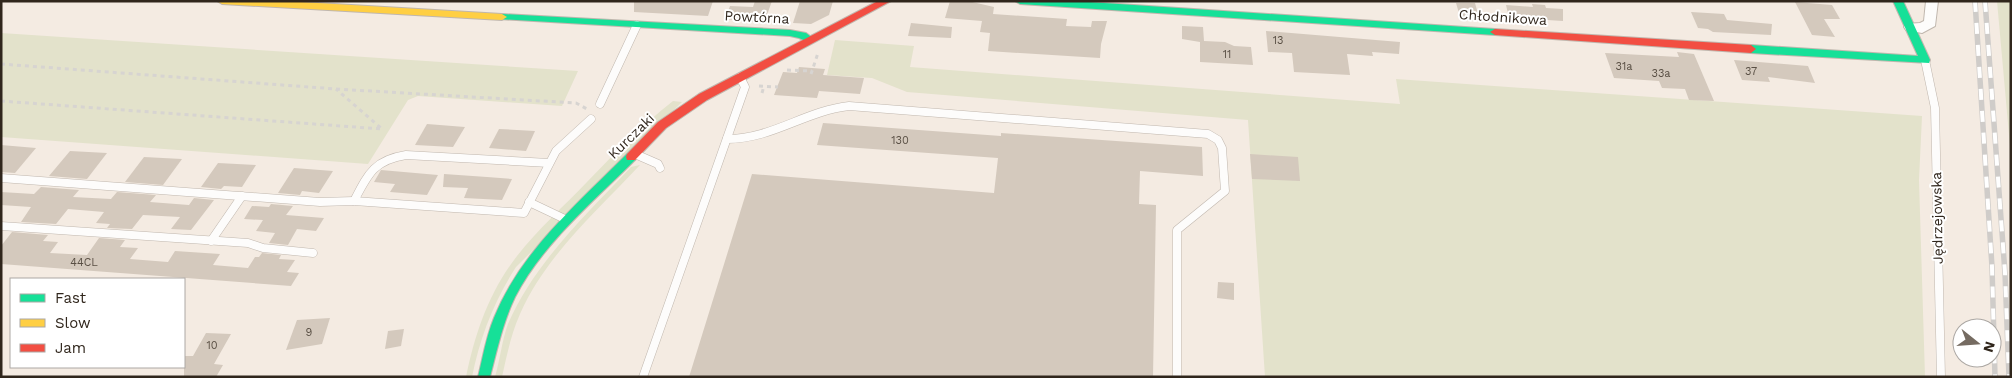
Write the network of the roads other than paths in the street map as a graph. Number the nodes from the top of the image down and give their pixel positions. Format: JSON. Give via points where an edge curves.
{"nodes":[{"id":1,"x":222,"y":1,"type":"edge"},
{"id":2,"x":886,"y":1,"type":"edge"},
{"id":3,"x":1020,"y":1,"type":"edge"},
{"id":4,"x":1898,"y":1,"type":"edge"},
{"id":5,"x":1932,"y":1,"type":"edge"},
{"id":6,"x":637,"y":25,"type":"junction"},
{"id":7,"x":1911,"y":27,"type":"junction"},
{"id":8,"x":810,"y":40,"type":"junction"},
{"id":9,"x":1925,"y":60,"type":"junction"},
{"id":10,"x":740,"y":77,"type":"junction"},
{"id":11,"x":600,"y":104,"type":"road end"},
{"id":12,"x":592,"y":119,"type":"dead end"},
{"id":13,"x":727,"y":138,"type":"junction"},
{"id":14,"x":634,"y":153,"type":"junction"},
{"id":15,"x":549,"y":163,"type":"junction"},
{"id":16,"x":660,"y":168,"type":"dead end"},
{"id":17,"x":1,"y":178,"type":"edge"},
{"id":18,"x":242,"y":196,"type":"junction"},
{"id":19,"x":354,"y":201,"type":"junction"},
{"id":20,"x":529,"y":202,"type":"junction"},
{"id":21,"x":569,"y":220,"type":"junction"},
{"id":22,"x":1,"y":226,"type":"edge"},
{"id":23,"x":211,"y":241,"type":"junction"},
{"id":24,"x":313,"y":253,"type":"dead end"},
{"id":25,"x":484,"y":377,"type":"edge"},
{"id":26,"x":643,"y":377,"type":"edge"},
{"id":27,"x":1177,"y":377,"type":"edge"},
{"id":28,"x":1941,"y":377,"type":"edge"}],
"edges":[{"from":1,"to":6,"type":"street","name":"Powtórna"},
{"from":2,"to":8,"type":"street","name":"Kurczaki"},
{"from":3,"to":9,"type":"street","name":"Chłodnikowa"},
{"from":4,"to":7,"type":"street"},
{"from":5,"to":7,"type":"street","via":[[1930,24],[1922,28]]},
{"from":6,"to":8,"type":"street","name":"Powtórna","via":[[798,34]]},
{"from":6,"to":11,"type":"lane"},
{"from":7,"to":9,"type":"street"},
{"from":8,"to":10,"type":"street","name":"Kurczaki"},
{"from":9,"to":28,"type":"lane","name":"Jędrzejowska","via":[[1935,108]]},
{"from":10,"to":13,"type":"lane","via":[[745,87]]},
{"from":10,"to":14,"type":"street","name":"Kurczaki","via":[[678,113]]},
{"from":12,"to":15,"type":"lane","via":[[560,147]]},
{"from":13,"to":26,"type":"lane"},
{"from":13,"to":27,"type":"lane","via":[[755,137],[830,108],[849,106],[1208,134],[1218,140],[1222,148],[1225,191],[1177,230]]},
{"from":14,"to":16,"type":"lane"},
{"from":14,"to":21,"type":"street","name":"Kurczaki"},
{"from":15,"to":19,"type":"lane","via":[[406,155],[391,157],[372,168]]},
{"from":15,"to":20,"type":"lane"},
{"from":17,"to":18,"type":"lane"},
{"from":18,"to":19,"type":"lane","via":[[320,202]]},
{"from":18,"to":23,"type":"lane"},
{"from":19,"to":20,"type":"lane","via":[[524,212]]},
{"from":20,"to":21,"type":"lane"},
{"from":21,"to":25,"type":"street","name":"Kurczaki","via":[[528,267],[511,295],[500,318]]},
{"from":22,"to":23,"type":"lane"},
{"from":23,"to":24,"type":"lane"}]}
